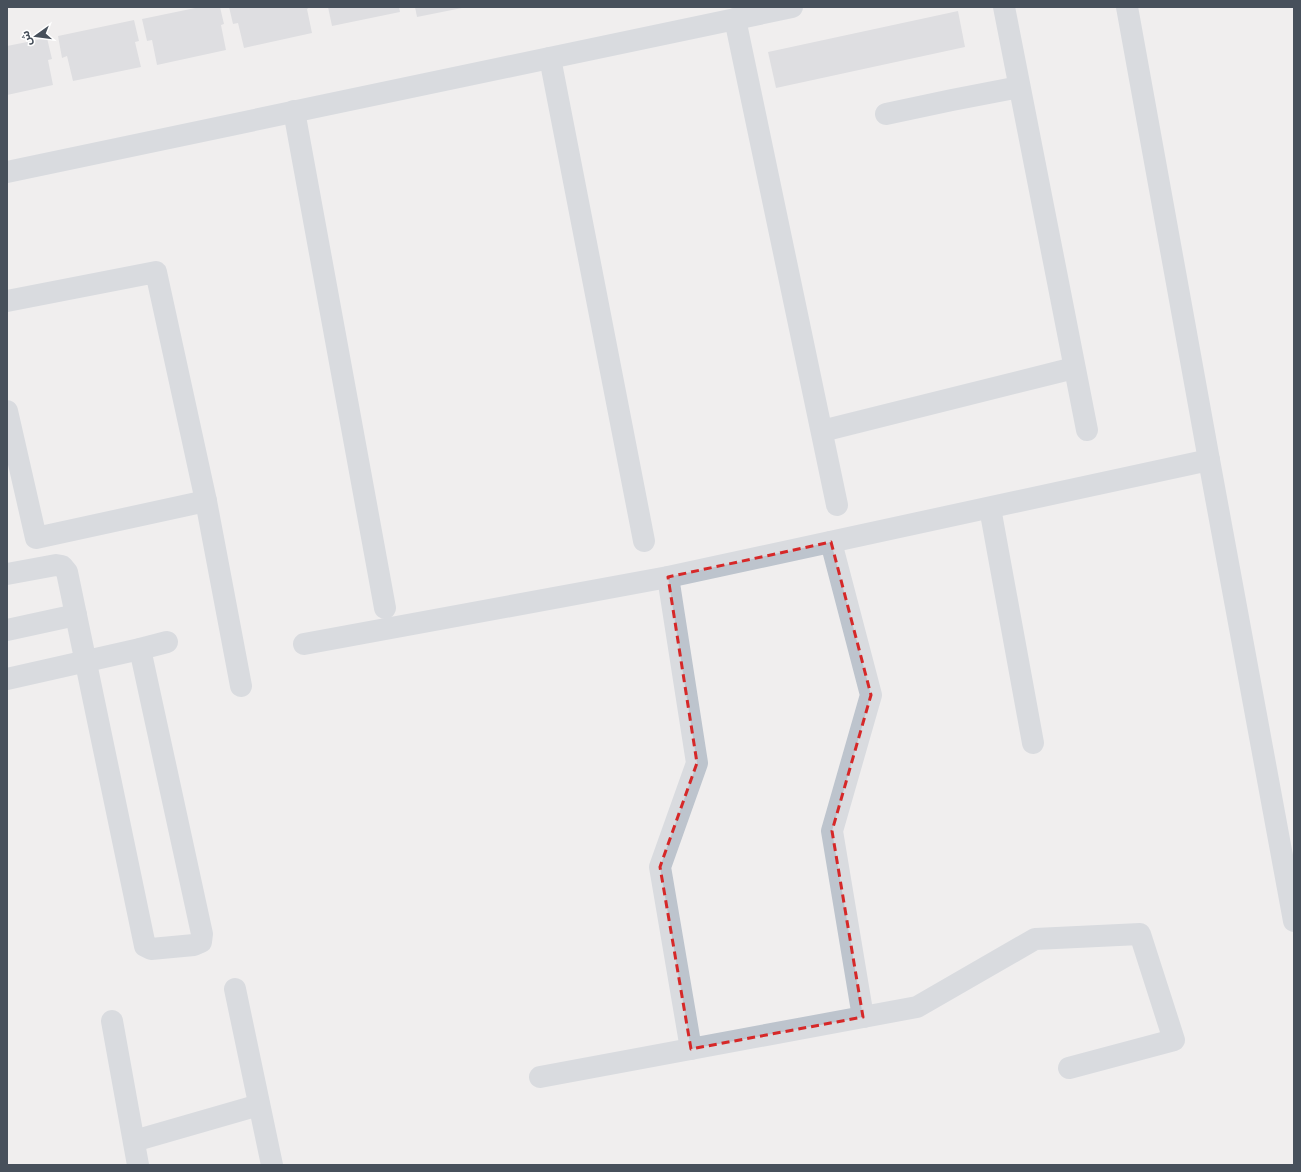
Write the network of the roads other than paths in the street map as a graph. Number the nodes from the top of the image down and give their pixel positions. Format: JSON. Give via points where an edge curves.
{"nodes":[{"id":1,"x":792,"y":7,"type":"edge"},
{"id":2,"x":1004,"y":7,"type":"edge"},
{"id":3,"x":1127,"y":7,"type":"edge"},
{"id":4,"x":735,"y":19,"type":"junction"},
{"id":5,"x":550,"y":58,"type":"junction"},
{"id":6,"x":1020,"y":87,"type":"junction"},
{"id":7,"x":294,"y":111,"type":"junction"},
{"id":8,"x":886,"y":114,"type":"dead end"},
{"id":9,"x":7,"y":172,"type":"edge"},
{"id":10,"x":7,"y":301,"type":"edge"},
{"id":11,"x":1074,"y":368,"type":"junction"},
{"id":12,"x":7,"y":411,"type":"edge"},
{"id":13,"x":1086,"y":430,"type":"dead end"},
{"id":14,"x":822,"y":431,"type":"junction"},
{"id":15,"x":1209,"y":460,"type":"junction"},
{"id":16,"x":206,"y":501,"type":"junction"},
{"id":17,"x":837,"y":506,"type":"dead end"},
{"id":18,"x":990,"y":508,"type":"junction"},
{"id":19,"x":644,"y":541,"type":"dead end"},
{"id":20,"x":831,"y":542,"type":"junction"},
{"id":21,"x":7,"y":574,"type":"edge"},
{"id":22,"x":668,"y":577,"type":"junction"},
{"id":23,"x":385,"y":608,"type":"dead end"},
{"id":24,"x":76,"y":615,"type":"junction"},
{"id":25,"x":7,"y":630,"type":"edge"},
{"id":26,"x":167,"y":642,"type":"dead end"},
{"id":27,"x":304,"y":644,"type":"dead end"},
{"id":28,"x":140,"y":649,"type":"junction"},
{"id":29,"x":86,"y":662,"type":"junction"},
{"id":30,"x":7,"y":679,"type":"edge"},
{"id":31,"x":241,"y":686,"type":"dead end"},
{"id":32,"x":1033,"y":743,"type":"dead end"},
{"id":33,"x":1294,"y":921,"type":"edge"},
{"id":34,"x":235,"y":989,"type":"dead end"},
{"id":35,"x":863,"y":1017,"type":"junction"},
{"id":36,"x":112,"y":1021,"type":"dead end"},
{"id":37,"x":691,"y":1049,"type":"junction"},
{"id":38,"x":1069,"y":1068,"type":"dead end"},
{"id":39,"x":540,"y":1077,"type":"dead end"},
{"id":40,"x":259,"y":1105,"type":"junction"},
{"id":41,"x":134,"y":1141,"type":"junction"},
{"id":42,"x":138,"y":1165,"type":"edge"},
{"id":43,"x":272,"y":1165,"type":"edge"}],
"edges":[{"from":1,"to":4,"type":"street"},
{"from":2,"to":6,"type":"street"},
{"from":3,"to":15,"type":"street"},
{"from":4,"to":5,"type":"street"},
{"from":4,"to":14,"type":"street"},
{"from":5,"to":7,"type":"street"},
{"from":5,"to":19,"type":"street"},
{"from":6,"to":8,"type":"street"},
{"from":6,"to":11,"type":"street"},
{"from":7,"to":9,"type":"street"},
{"from":7,"to":23,"type":"street"},
{"from":10,"to":16,"type":"street","via":[[156,272]]},
{"from":11,"to":13,"type":"street"},
{"from":11,"to":14,"type":"street"},
{"from":12,"to":16,"type":"street","via":[[36,538]]},
{"from":14,"to":17,"type":"street"},
{"from":15,"to":18,"type":"street"},
{"from":15,"to":33,"type":"street"},
{"from":16,"to":31,"type":"street"},
{"from":18,"to":20,"type":"street"},
{"from":18,"to":32,"type":"street"},
{"from":20,"to":22,"type":"street"},
{"from":20,"to":35,"type":"street","via":[[871,695],[832,831]]},
{"from":21,"to":24,"type":"street","via":[[62,566],[67,572]]},
{"from":22,"to":27,"type":"street"},
{"from":22,"to":37,"type":"street","via":[[697,763],[660,867]]},
{"from":24,"to":25,"type":"street"},
{"from":24,"to":29,"type":"street"},
{"from":26,"to":28,"type":"street"},
{"from":28,"to":29,"type":"street"},
{"from":28,"to":29,"type":"street","via":[[202,934],[201,942],[194,944],[151,949],[145,946]]},
{"from":29,"to":30,"type":"street"},
{"from":34,"to":40,"type":"street"},
{"from":35,"to":37,"type":"street"},
{"from":35,"to":38,"type":"street","via":[[917,1007],[1035,939],[1140,934],[1174,1040]]},
{"from":36,"to":41,"type":"street"},
{"from":37,"to":39,"type":"street"},
{"from":40,"to":41,"type":"street"},
{"from":40,"to":43,"type":"street"},
{"from":41,"to":42,"type":"street"}]}
